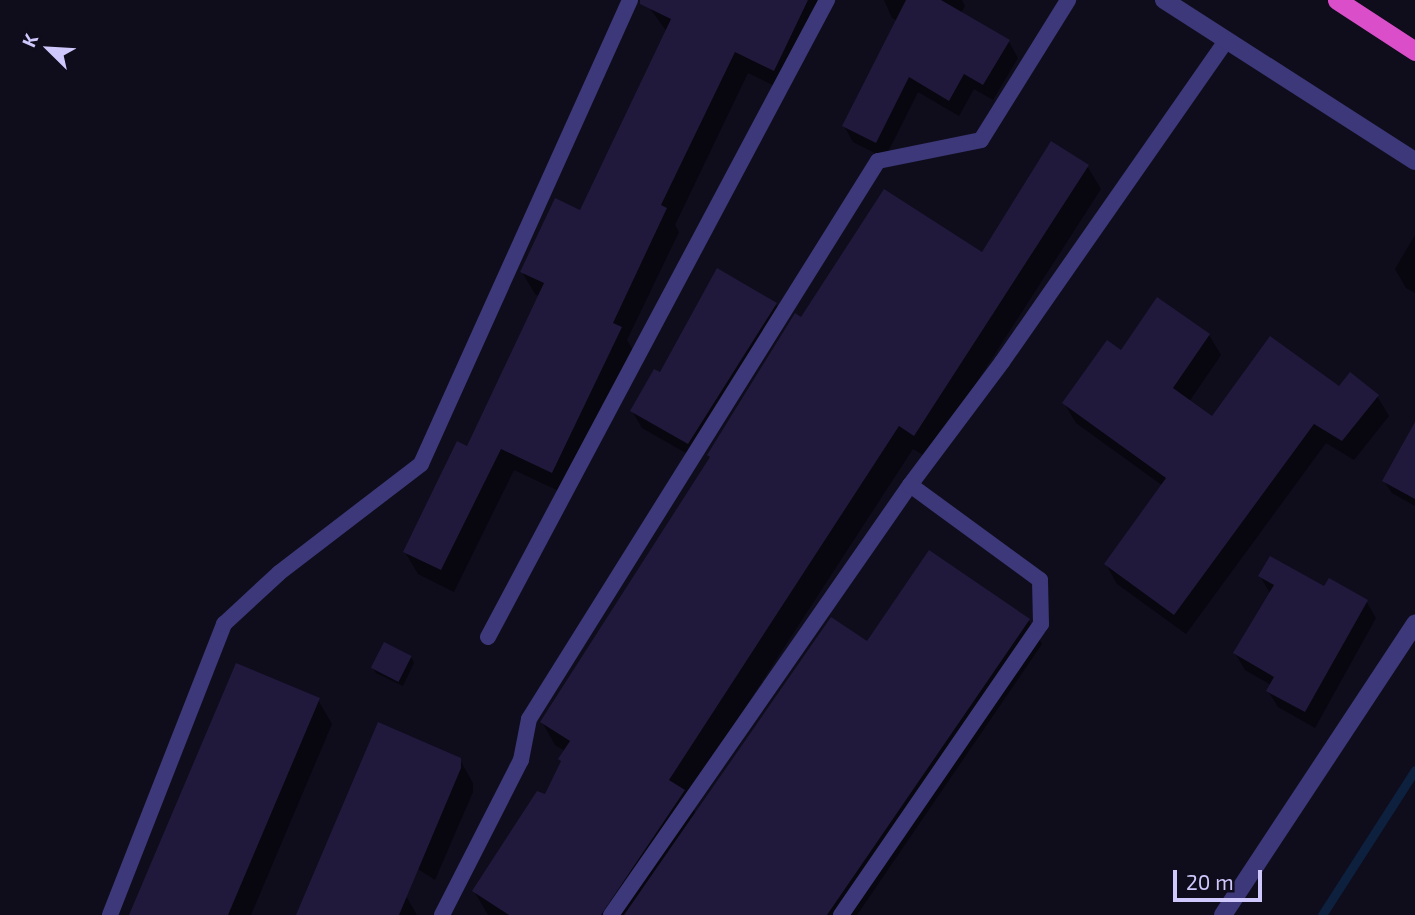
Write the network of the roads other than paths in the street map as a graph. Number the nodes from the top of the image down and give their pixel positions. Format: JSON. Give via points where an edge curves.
{"nodes":[{"id":1,"x":630,"y":0,"type":"edge"},
{"id":2,"x":827,"y":0,"type":"edge"},
{"id":3,"x":1068,"y":0,"type":"edge"},
{"id":4,"x":1164,"y":0,"type":"edge"},
{"id":5,"x":1337,"y":0,"type":"edge"},
{"id":6,"x":1226,"y":41,"type":"junction"},
{"id":7,"x":1415,"y":51,"type":"edge"},
{"id":8,"x":1415,"y":161,"type":"edge"},
{"id":9,"x":911,"y":485,"type":"junction"},
{"id":10,"x":1415,"y":624,"type":"edge"},
{"id":11,"x":488,"y":637,"type":"dead end"},
{"id":12,"x":110,"y":915,"type":"edge"},
{"id":13,"x":442,"y":915,"type":"edge"},
{"id":14,"x":611,"y":915,"type":"edge"},
{"id":15,"x":841,"y":915,"type":"edge"},
{"id":16,"x":1223,"y":915,"type":"edge"}],
"edges":[{"from":1,"to":12,"type":"lane","via":[[421,464],[279,573],[224,624]]},
{"from":2,"to":11,"type":"lane"},
{"from":3,"to":13,"type":"lane","via":[[981,139],[878,161],[529,719],[521,760]]},
{"from":4,"to":6,"type":"street"},
{"from":5,"to":7,"type":"highway"},
{"from":6,"to":8,"type":"street"},
{"from":6,"to":9,"type":"lane"},
{"from":9,"to":14,"type":"lane"},
{"from":9,"to":15,"type":"lane","via":[[1040,580],[1041,624]]},
{"from":10,"to":16,"type":"street"}]}
